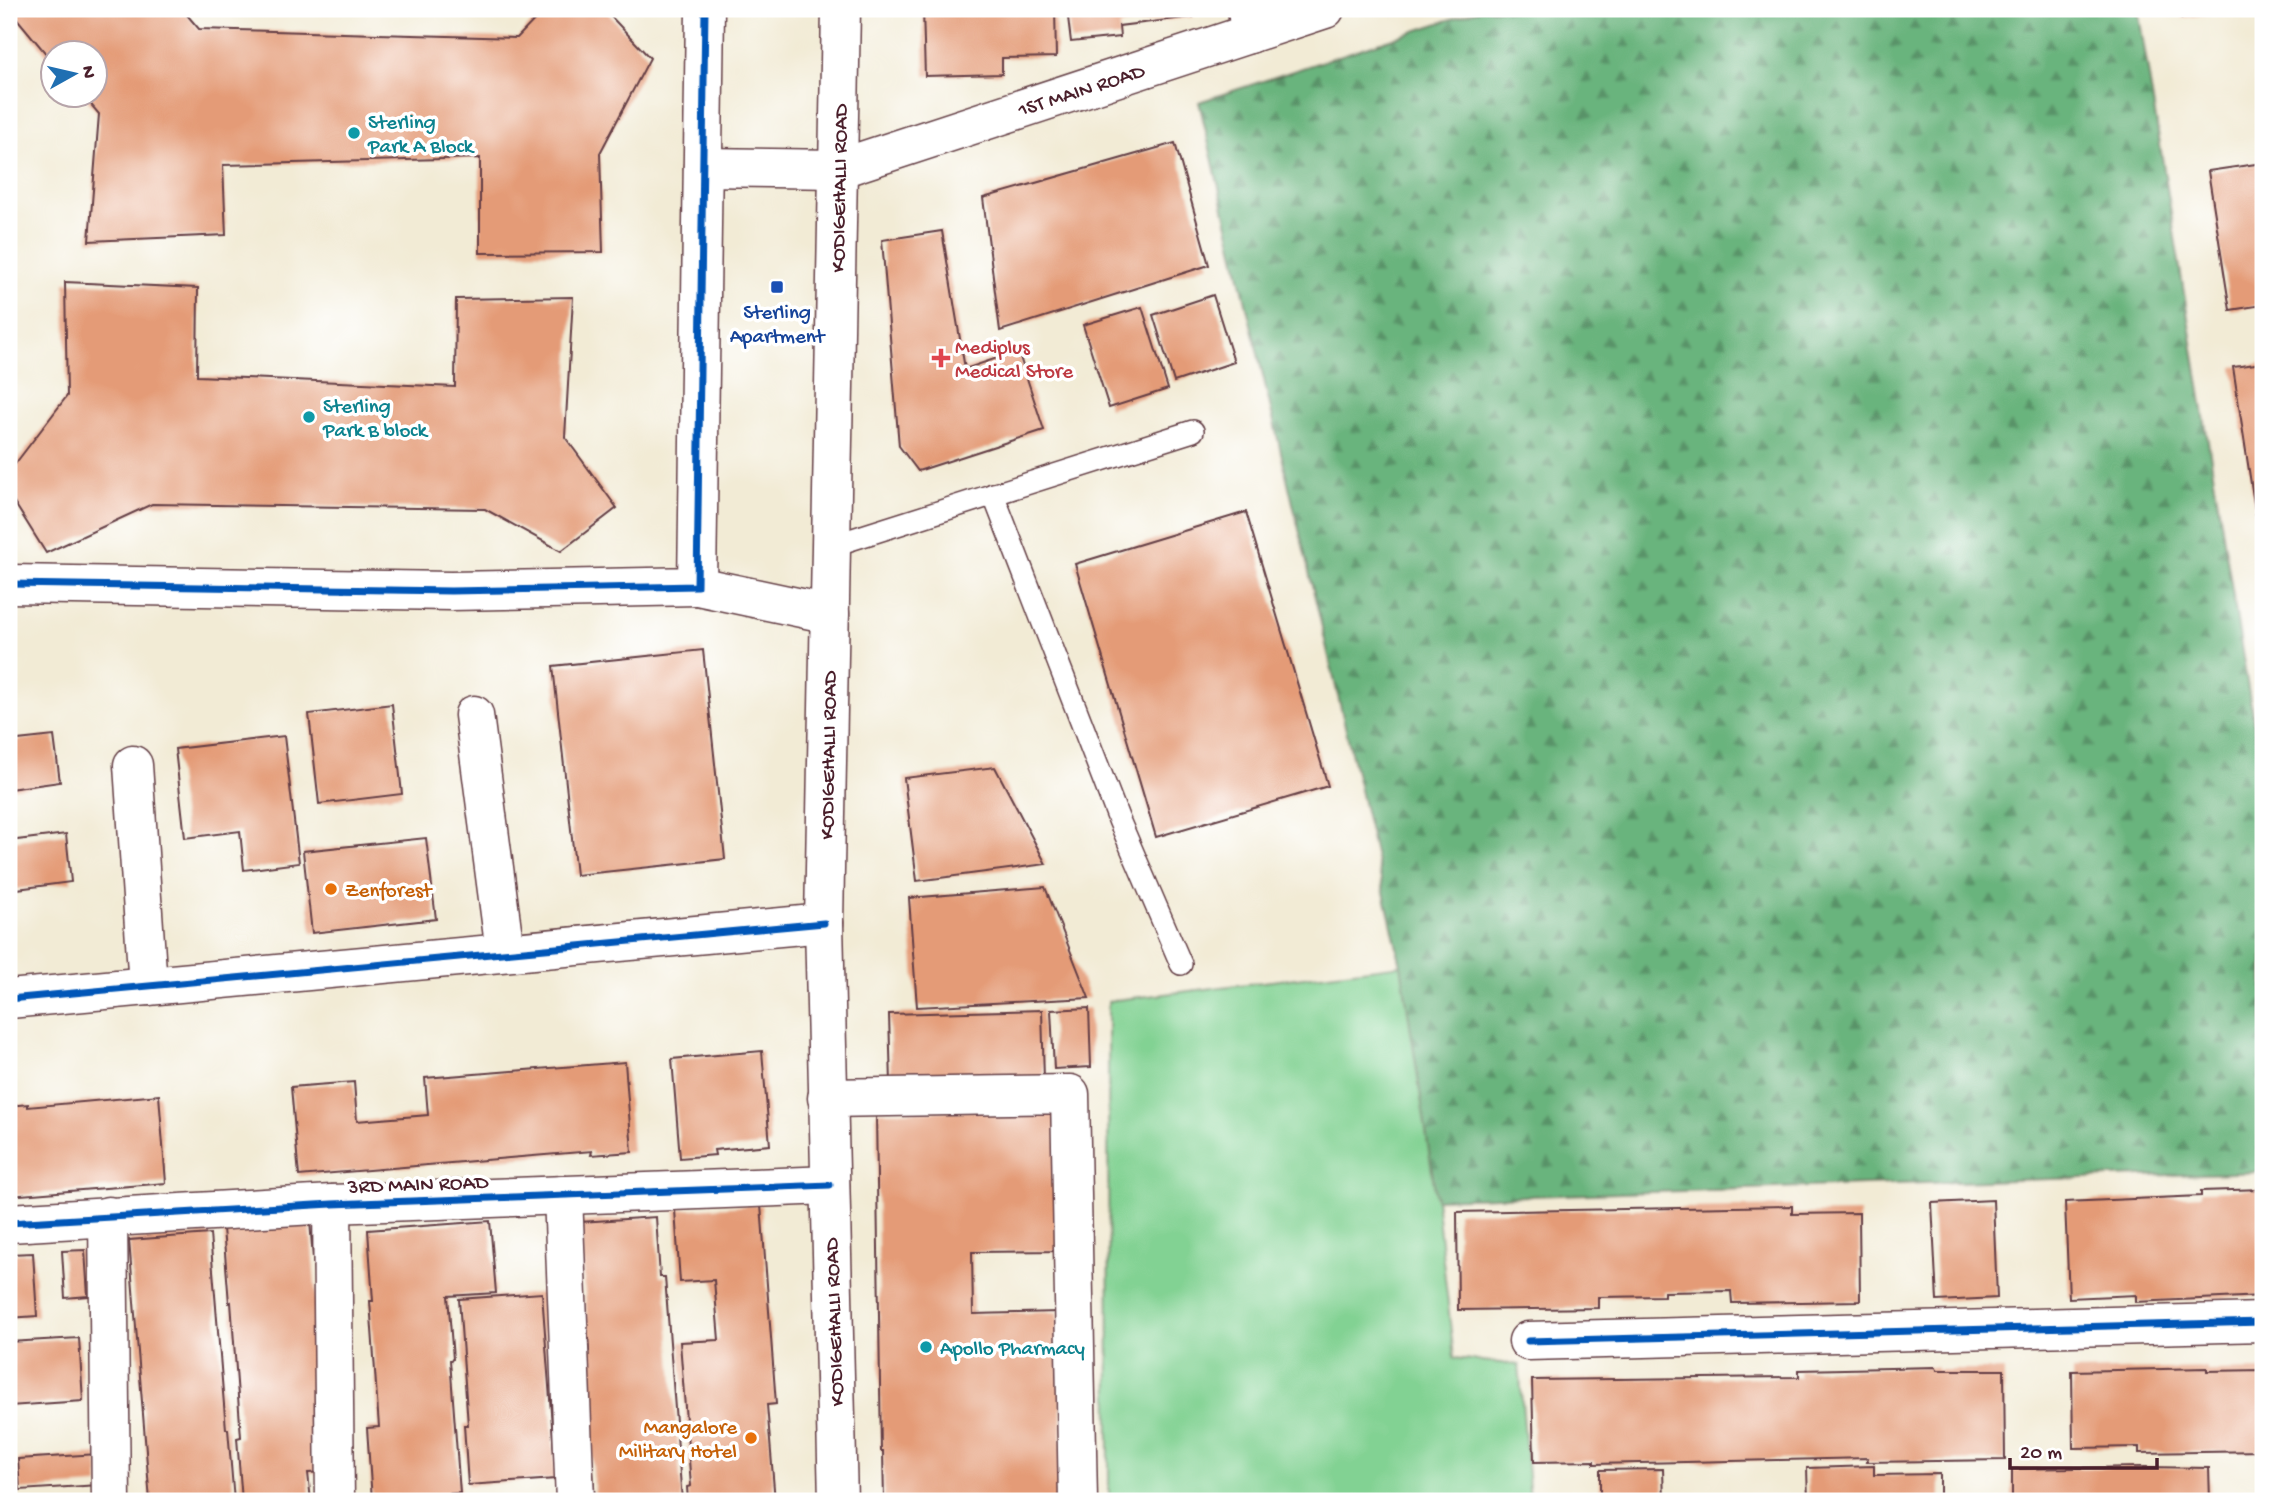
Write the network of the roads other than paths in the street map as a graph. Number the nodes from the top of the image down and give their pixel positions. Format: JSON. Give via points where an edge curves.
{"nodes":[{"id":1,"x":705,"y":9,"type":"edge"},
{"id":2,"x":841,"y":9,"type":"edge"},
{"id":3,"x":1325,"y":9,"type":"edge"},
{"id":4,"x":1249,"y":21,"type":"edge"},
{"id":5,"x":703,"y":167,"type":"junction"},
{"id":6,"x":838,"y":169,"type":"junction"},
{"id":7,"x":1193,"y":431,"type":"dead end"},
{"id":8,"x":993,"y":494,"type":"junction"},
{"id":9,"x":831,"y":546,"type":"junction"},
{"id":10,"x":9,"y":584,"type":"edge"},
{"id":11,"x":697,"y":586,"type":"junction"},
{"id":12,"x":830,"y":614,"type":"junction"},
{"id":13,"x":474,"y":715,"type":"dead end"},
{"id":14,"x":133,"y":765,"type":"dead end"},
{"id":15,"x":824,"y":923,"type":"junction"},
{"id":16,"x":505,"y":952,"type":"junction"},
{"id":17,"x":1181,"y":964,"type":"dead end"},
{"id":18,"x":148,"y":986,"type":"junction"},
{"id":19,"x":9,"y":999,"type":"edge"},
{"id":20,"x":827,"y":1098,"type":"junction"},
{"id":21,"x":830,"y":1185,"type":"junction"},
{"id":22,"x":563,"y":1195,"type":"junction"},
{"id":23,"x":331,"y":1203,"type":"junction"},
{"id":24,"x":108,"y":1216,"type":"junction"},
{"id":25,"x":9,"y":1223,"type":"edge"},
{"id":26,"x":2263,"y":1322,"type":"edge"},
{"id":27,"x":1528,"y":1340,"type":"dead end"},
{"id":28,"x":111,"y":1501,"type":"edge"},
{"id":29,"x":335,"y":1501,"type":"edge"},
{"id":30,"x":575,"y":1501,"type":"edge"},
{"id":31,"x":838,"y":1501,"type":"edge"},
{"id":32,"x":1078,"y":1501,"type":"edge"}],
"edges":[{"from":1,"to":5,"type":"street"},
{"from":2,"to":6,"type":"street","name":"KODIGEHALLI ROAD"},
{"from":3,"to":4,"type":"street","name":"1ST MAIN ROAD"},
{"from":4,"to":6,"type":"street","name":"1ST MAIN ROAD"},
{"from":5,"to":6,"type":"street","name":"1ST MAIN ROAD"},
{"from":5,"to":11,"type":"street"},
{"from":6,"to":9,"type":"street","name":"KODIGEHALLI ROAD"},
{"from":7,"to":8,"type":"lane"},
{"from":8,"to":9,"type":"lane"},
{"from":8,"to":17,"type":"lane","via":[[1119,820]]},
{"from":9,"to":12,"type":"street","name":"KODIGEHALLI ROAD"},
{"from":10,"to":11,"type":"street","via":[[451,591]]},
{"from":11,"to":12,"type":"street"},
{"from":12,"to":15,"type":"street","name":"KODIGEHALLI ROAD"},
{"from":13,"to":16,"type":"street"},
{"from":14,"to":18,"type":"street"},
{"from":15,"to":16,"type":"street"},
{"from":15,"to":20,"type":"street","name":"KODIGEHALLI ROAD"},
{"from":16,"to":18,"type":"street"},
{"from":18,"to":19,"type":"street"},
{"from":20,"to":21,"type":"street","name":"KODIGEHALLI ROAD"},
{"from":20,"to":32,"type":"street","via":[[1070,1094]]},
{"from":21,"to":22,"type":"street","name":"3RD MAIN ROAD"},
{"from":21,"to":31,"type":"street","name":"KODIGEHALLI ROAD"},
{"from":22,"to":23,"type":"street","name":"3RD MAIN ROAD"},
{"from":22,"to":30,"type":"street"},
{"from":23,"to":24,"type":"street","name":"3RD MAIN ROAD"},
{"from":23,"to":29,"type":"street"},
{"from":24,"to":25,"type":"street","name":"3RD MAIN ROAD"},
{"from":24,"to":28,"type":"street"},
{"from":26,"to":27,"type":"street"}]}
